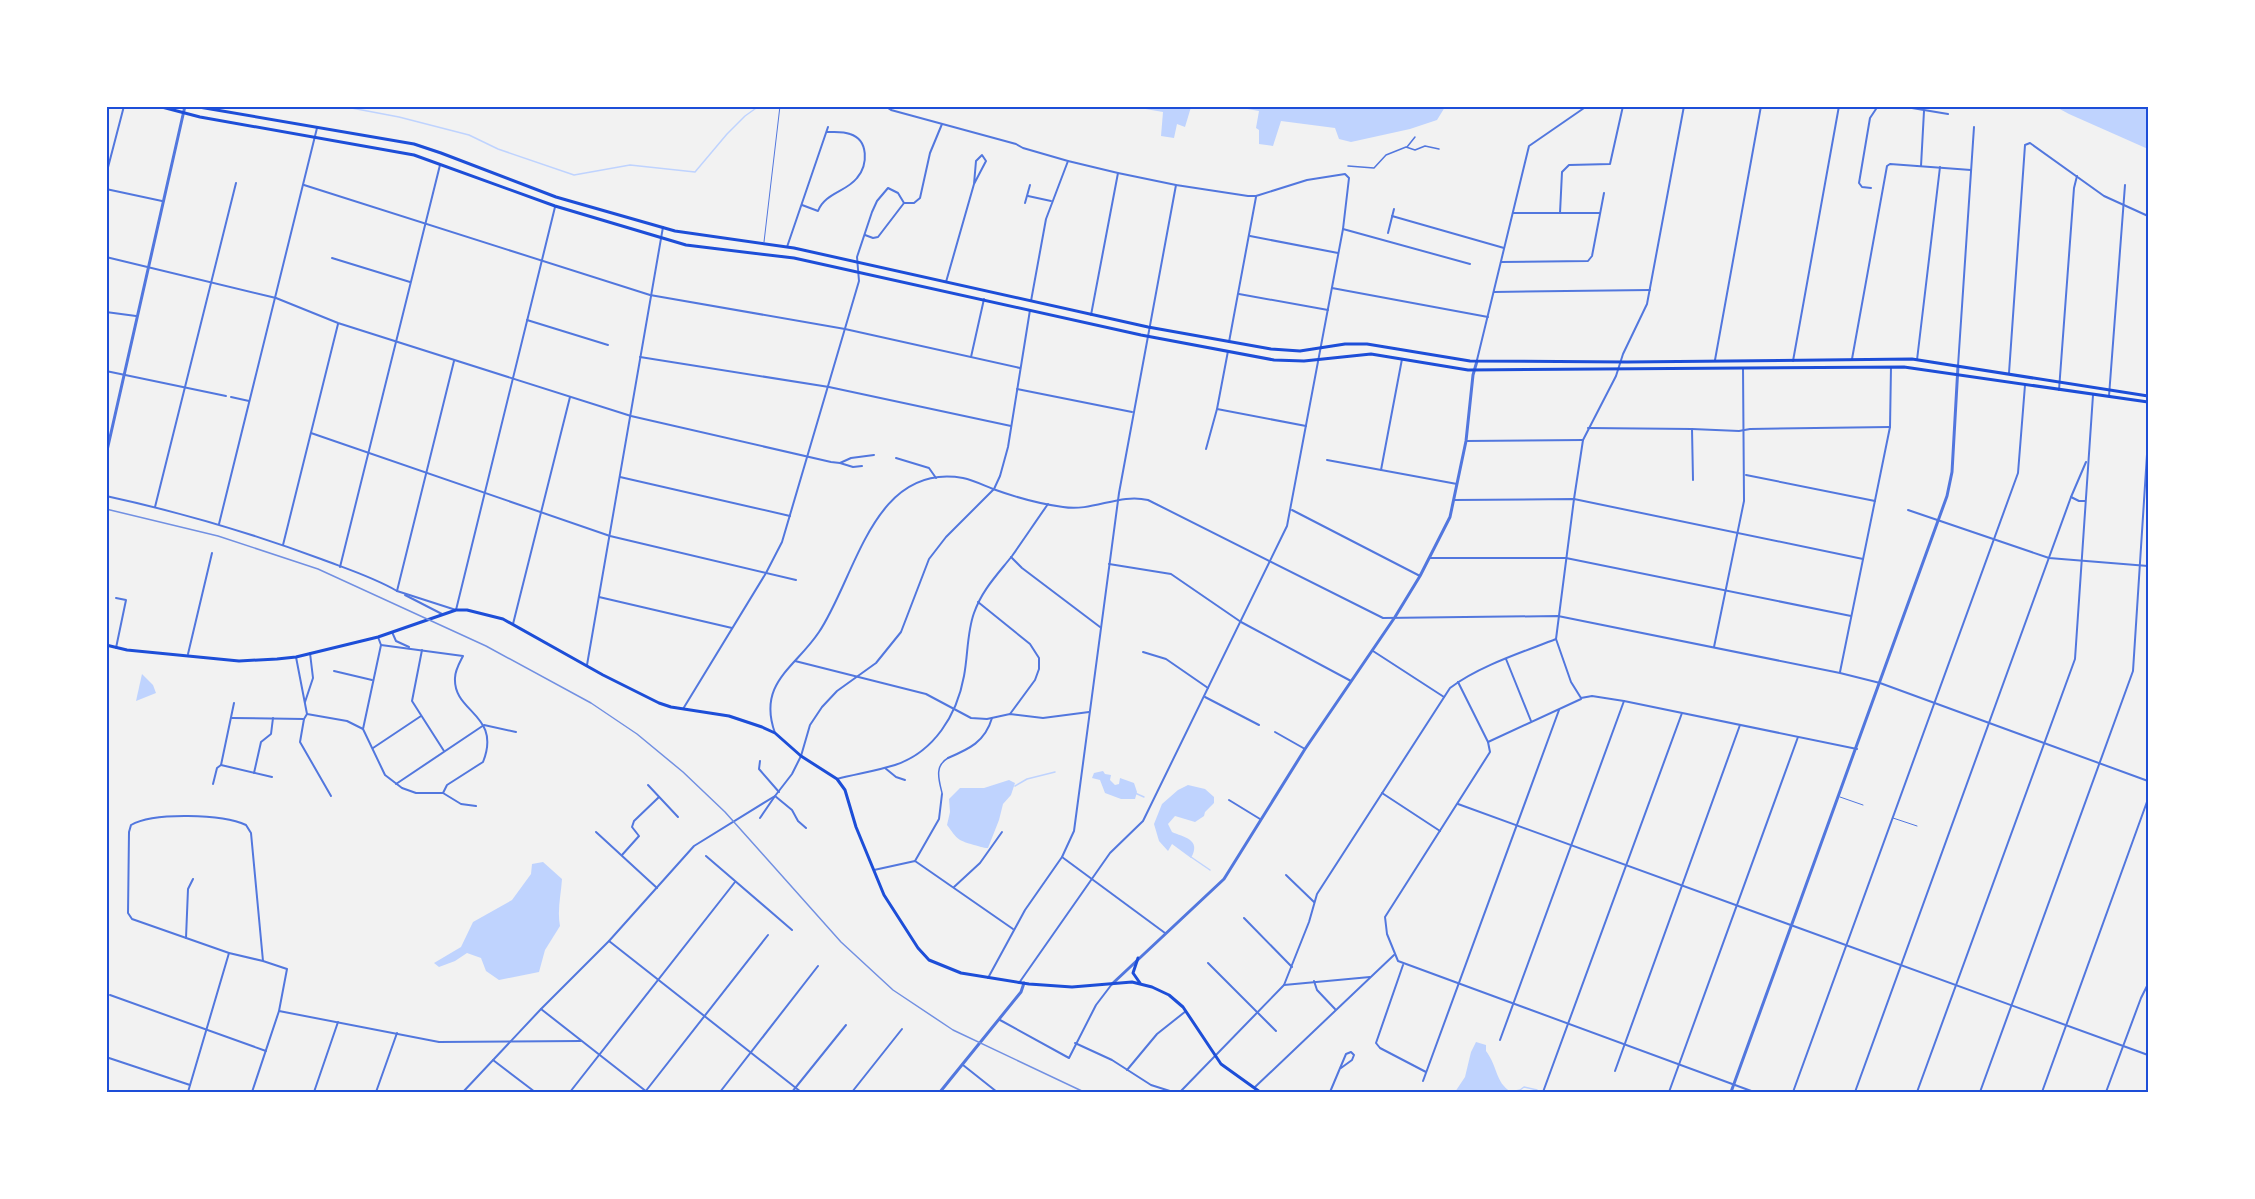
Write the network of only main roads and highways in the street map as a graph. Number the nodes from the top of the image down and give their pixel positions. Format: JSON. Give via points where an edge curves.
{"nodes":[{"id":1,"x":158,"y":106,"type":"edge"},
{"id":2,"x":193,"y":106,"type":"edge"},
{"id":3,"x":2148,"y":396,"type":"edge"},
{"id":4,"x":2148,"y":402,"type":"edge"},
{"id":5,"x":106,"y":645,"type":"edge"},
{"id":6,"x":1138,"y":958,"type":"road end"},
{"id":7,"x":1141,"y":984,"type":"junction"},
{"id":8,"x":1260,"y":1092,"type":"edge"}],
"edges":[{"from":1,"to":4,"type":"main road","via":[[405,153],[555,206],[686,245],[787,256],[1146,336],[1282,361],[1363,354],[1475,370],[1911,368]]},
{"from":2,"to":3,"type":"main road","via":[[423,147],[556,197],[692,234],[787,247],[1148,327],[1287,351],[1367,344],[1477,362],[1917,360]]},
{"from":5,"to":7,"type":"main road","via":[[244,661],[296,657],[392,632],[456,610],[492,615],[659,703],[729,716],[775,733],[837,779],[845,790],[884,895],[925,956],[945,968],[1022,983],[1072,987]]},
{"from":6,"to":7,"type":"main road","via":[[1133,973]]},
{"from":7,"to":8,"type":"main road","via":[[1169,995],[1186,1011],[1231,1072]]}]}
